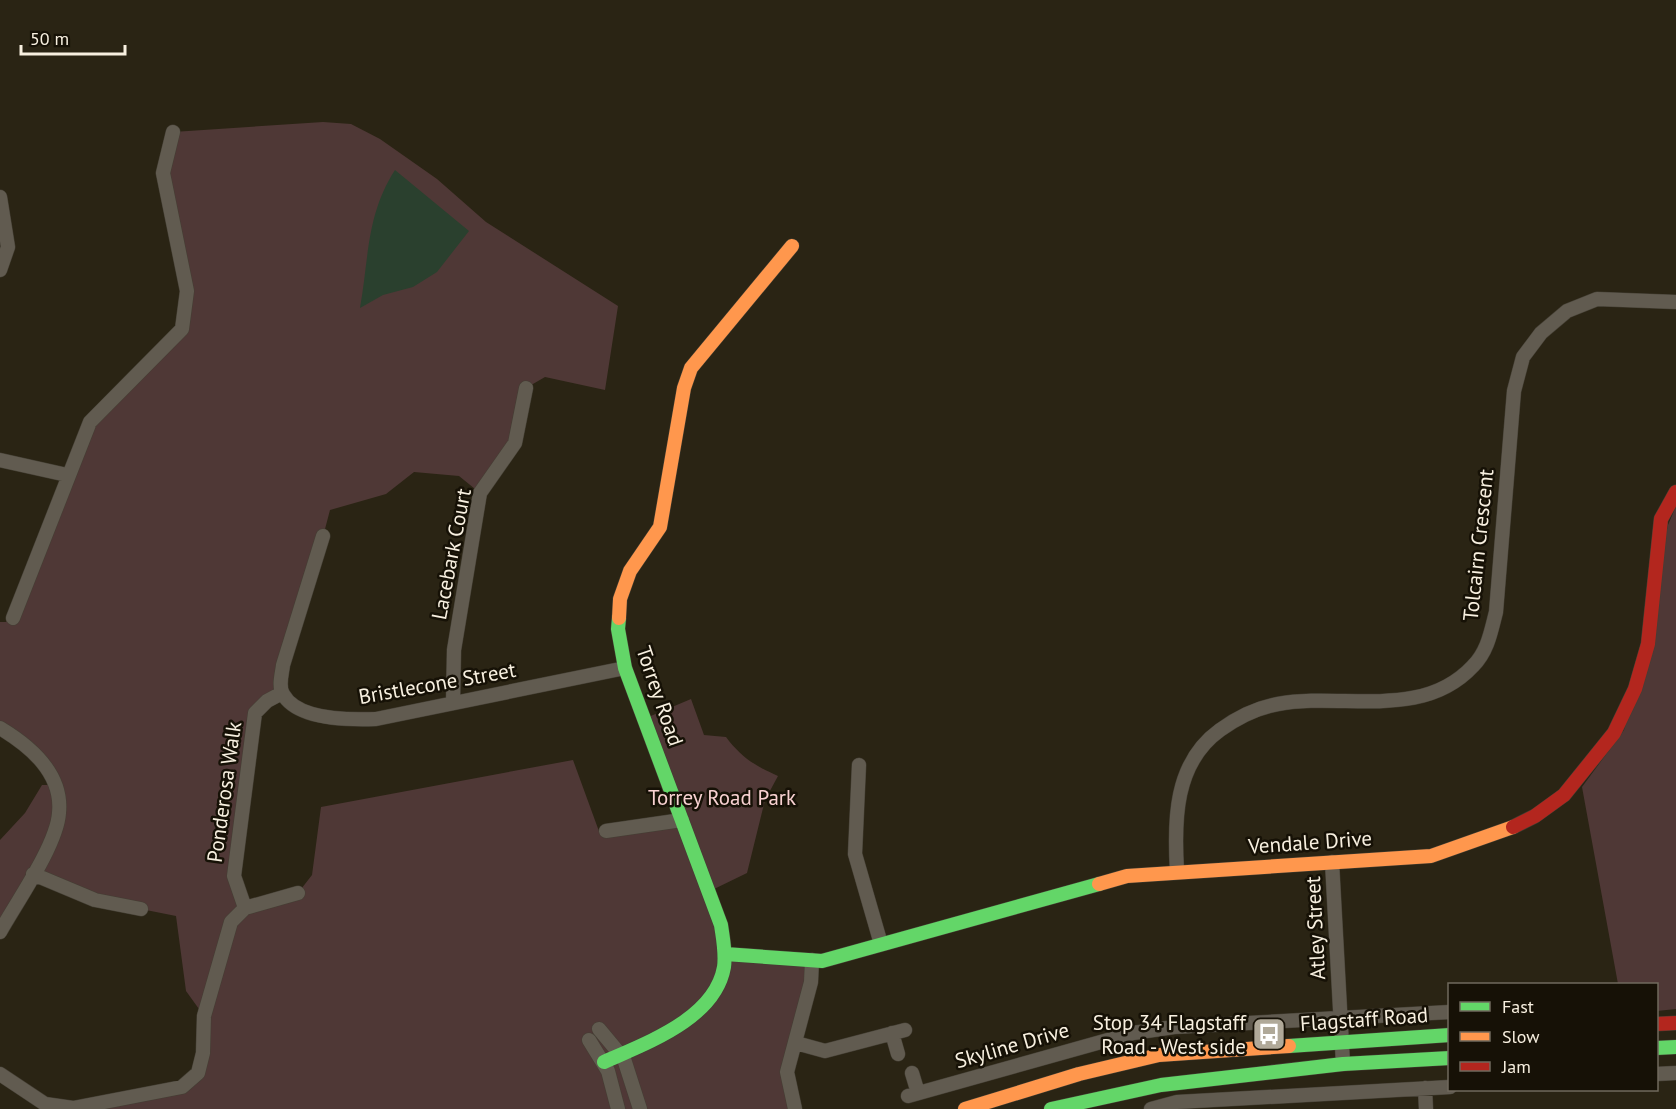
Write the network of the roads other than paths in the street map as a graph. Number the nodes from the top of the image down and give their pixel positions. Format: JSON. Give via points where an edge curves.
{"nodes":[{"id":1,"x":173,"y":132,"type":"dead end"},
{"id":2,"x":0,"y":197,"type":"edge"},
{"id":3,"x":792,"y":246,"type":"dead end"},
{"id":4,"x":0,"y":270,"type":"edge"},
{"id":5,"x":1676,"y":302,"type":"edge"},
{"id":6,"x":526,"y":388,"type":"dead end"},
{"id":7,"x":0,"y":460,"type":"edge"},
{"id":8,"x":67,"y":475,"type":"junction"},
{"id":9,"x":1676,"y":492,"type":"edge"},
{"id":10,"x":323,"y":536,"type":"dead end"},
{"id":11,"x":13,"y":618,"type":"dead end"},
{"id":12,"x":625,"y":668,"type":"junction"},
{"id":13,"x":282,"y":693,"type":"junction"},
{"id":14,"x":453,"y":703,"type":"junction"},
{"id":15,"x":0,"y":728,"type":"edge"},
{"id":16,"x":859,"y":765,"type":"dead end"},
{"id":17,"x":682,"y":820,"type":"junction"},
{"id":18,"x":606,"y":831,"type":"dead end"},
{"id":19,"x":1332,"y":862,"type":"junction"},
{"id":20,"x":1177,"y":871,"type":"junction"},
{"id":21,"x":33,"y":874,"type":"junction"},
{"id":22,"x":298,"y":893,"type":"dead end"},
{"id":23,"x":245,"y":908,"type":"junction"},
{"id":24,"x":141,"y":909,"type":"dead end"},
{"id":25,"x":0,"y":932,"type":"edge"},
{"id":26,"x":881,"y":944,"type":"junction"},
{"id":27,"x":725,"y":954,"type":"junction"},
{"id":28,"x":812,"y":960,"type":"junction"},
{"id":29,"x":1448,"y":1012,"type":"edge"},
{"id":30,"x":1341,"y":1020,"type":"junction"},
{"id":31,"x":1676,"y":1023,"type":"edge"},
{"id":32,"x":1658,"y":1024,"type":"edge"},
{"id":33,"x":599,"y":1029,"type":"dead end"},
{"id":34,"x":1448,"y":1035,"type":"edge"},
{"id":35,"x":589,"y":1040,"type":"dead end"},
{"id":36,"x":1342,"y":1041,"type":"junction"},
{"id":37,"x":796,"y":1043,"type":"junction"},
{"id":38,"x":1676,"y":1047,"type":"edge"},
{"id":39,"x":1658,"y":1048,"type":"edge"},
{"id":40,"x":621,"y":1054,"type":"junction"},
{"id":41,"x":898,"y":1054,"type":"dead end"},
{"id":42,"x":1448,"y":1058,"type":"edge"},
{"id":43,"x":604,"y":1062,"type":"junction"},
{"id":44,"x":1342,"y":1064,"type":"junction"},
{"id":45,"x":912,"y":1073,"type":"dead end"},
{"id":46,"x":1676,"y":1073,"type":"edge"},
{"id":47,"x":0,"y":1074,"type":"edge"},
{"id":48,"x":1658,"y":1074,"type":"edge"},
{"id":49,"x":1448,"y":1087,"type":"edge"},
{"id":50,"x":1425,"y":1088,"type":"junction"},
{"id":51,"x":986,"y":1106,"type":"edge"},
{"id":52,"x":618,"y":1109,"type":"edge"},
{"id":53,"x":640,"y":1109,"type":"edge"},
{"id":54,"x":795,"y":1109,"type":"edge"},
{"id":55,"x":965,"y":1109,"type":"edge"},
{"id":56,"x":1051,"y":1109,"type":"edge"},
{"id":57,"x":1150,"y":1109,"type":"edge"},
{"id":58,"x":1426,"y":1109,"type":"edge"}],
"edges":[{"from":1,"to":8,"type":"street","via":[[163,173],[187,291],[182,329],[90,422]]},
{"from":2,"to":4,"type":"street","via":[[8,247]]},
{"from":3,"to":12,"type":"street","name":"Torrey Road","via":[[691,368],[684,388],[660,527],[630,572],[620,599],[618,629]]},
{"from":5,"to":20,"type":"street","name":"Tolcairn Crescent","via":[[1598,299],[1566,310],[1523,357],[1514,391],[1496,612],[1487,645],[1474,666],[1429,696],[1278,704],[1243,714],[1212,736],[1193,759],[1178,796]]},
{"from":6,"to":14,"type":"street","name":"Lacebark Court","via":[[515,443],[480,493],[453,650]]},
{"from":7,"to":8,"type":"street"},
{"from":8,"to":11,"type":"street"},
{"from":9,"to":19,"type":"street","name":"Vendale Drive","via":[[1661,519],[1648,644],[1635,689],[1614,733],[1564,795],[1536,816],[1505,831],[1431,856]]},
{"from":10,"to":13,"type":"street","via":[[283,666]]},
{"from":12,"to":14,"type":"street","name":"Bristlecone Street"},
{"from":12,"to":17,"type":"street","name":"Torrey Road"},
{"from":13,"to":14,"type":"street","name":"Bristlecone Street","via":[[290,703],[310,713],[342,720],[376,719]]},
{"from":13,"to":23,"type":"street","name":"Ponderosa Walk","via":[[255,713],[234,876]]},
{"from":15,"to":21,"type":"street","via":[[21,740],[42,760],[56,786],[60,813]]},
{"from":16,"to":26,"type":"street","via":[[855,854]]},
{"from":17,"to":18,"type":"street"},
{"from":17,"to":27,"type":"street","name":"Torrey Road","via":[[721,925]]},
{"from":19,"to":20,"type":"street","name":"Vendale Drive"},
{"from":19,"to":30,"type":"street","name":"Atley Street"},
{"from":20,"to":26,"type":"street","name":"Vendale Drive","via":[[1126,876]]},
{"from":21,"to":24,"type":"street","via":[[95,900]]},
{"from":21,"to":25,"type":"street"},
{"from":22,"to":23,"type":"street"},
{"from":23,"to":47,"type":"street","via":[[231,922],[207,1006],[198,1072],[182,1087],[73,1108],[45,1104]]},
{"from":26,"to":28,"type":"street","name":"Vendale Drive","via":[[822,961]]},
{"from":27,"to":28,"type":"street","name":"Vendale Drive"},
{"from":27,"to":40,"type":"street","name":"Torrey Road","via":[[713,994],[692,1016]]},
{"from":28,"to":37,"type":"street","via":[[811,982]]},
{"from":29,"to":30,"type":"street","name":"Skyline Drive"},
{"from":30,"to":36,"type":"street","name":"Atley Street"},
{"from":30,"to":45,"type":"street","name":"Skyline Drive","via":[[1174,1027],[1133,1033],[913,1094]]},
{"from":31,"to":32,"type":"street"},
{"from":33,"to":40,"type":"street"},
{"from":34,"to":36,"type":"street","name":"Flagstaff Road"},
{"from":35,"to":43,"type":"street"},
{"from":36,"to":44,"type":"street","name":"Atley Street"},
{"from":36,"to":51,"type":"street","name":"Flagstaff Road","via":[[1159,1055],[1079,1074]]},
{"from":37,"to":41,"type":"street","via":[[825,1051],[898,1031]]},
{"from":37,"to":54,"type":"street","via":[[787,1072]]},
{"from":38,"to":39,"type":"street"},
{"from":40,"to":43,"type":"street","name":"Torrey Road"},
{"from":40,"to":53,"type":"street"},
{"from":42,"to":44,"type":"street","name":"Flagstaff Road"},
{"from":43,"to":52,"type":"street"},
{"from":44,"to":56,"type":"street","name":"Flagstaff Road","via":[[1161,1085]]},
{"from":46,"to":48,"type":"street"},
{"from":49,"to":50,"type":"street"},
{"from":50,"to":57,"type":"street","via":[[1177,1102]]},
{"from":50,"to":58,"type":"street"},
{"from":51,"to":55,"type":"street","name":"Flagstaff Road"}]}
